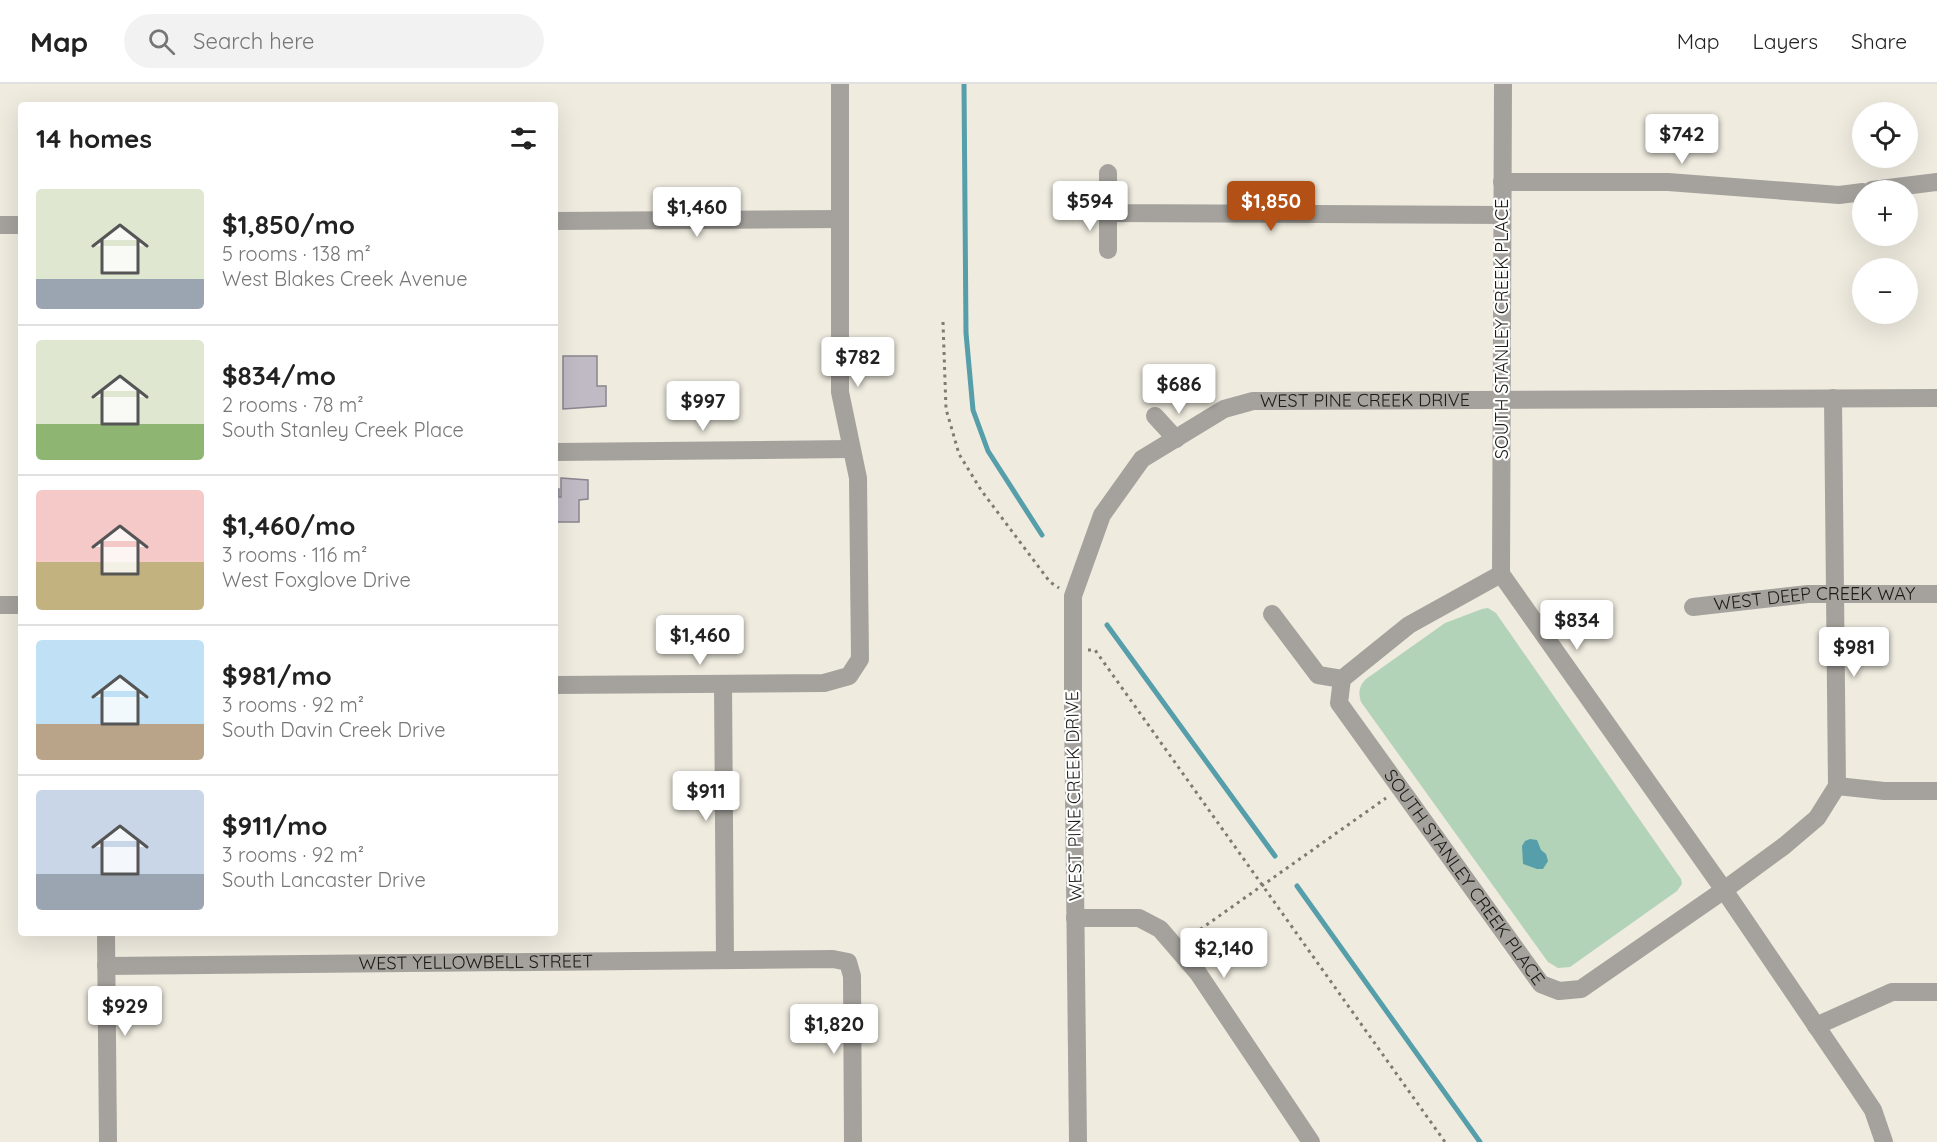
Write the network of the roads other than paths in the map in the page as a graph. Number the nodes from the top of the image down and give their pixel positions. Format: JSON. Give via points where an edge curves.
{"nodes":[{"id":1,"x":840,"y":84,"type":"edge"},
{"id":2,"x":1503,"y":84,"type":"edge"},
{"id":3,"x":1108,"y":173,"type":"dead end"},
{"id":4,"x":1502,"y":182,"type":"junction"},
{"id":5,"x":1937,"y":182,"type":"edge"},
{"id":6,"x":1918,"y":184,"type":"edge"},
{"id":7,"x":1852,"y":193,"type":"edge"},
{"id":8,"x":1108,"y":213,"type":"junction"},
{"id":9,"x":1502,"y":215,"type":"junction"},
{"id":10,"x":840,"y":219,"type":"junction"},
{"id":11,"x":558,"y":221,"type":"edge"},
{"id":12,"x":0,"y":225,"type":"edge"},
{"id":13,"x":18,"y":225,"type":"edge"},
{"id":14,"x":1108,"y":250,"type":"dead end"},
{"id":15,"x":1833,"y":398,"type":"junction"},
{"id":16,"x":1937,"y":398,"type":"edge"},
{"id":17,"x":1502,"y":401,"type":"junction"},
{"id":18,"x":1155,"y":416,"type":"dead end"},
{"id":19,"x":1176,"y":439,"type":"junction"},
{"id":20,"x":851,"y":448,"type":"junction"},
{"id":21,"x":558,"y":452,"type":"edge"},
{"id":22,"x":1502,"y":574,"type":"junction"},
{"id":23,"x":1835,"y":594,"type":"junction"},
{"id":24,"x":1937,"y":594,"type":"edge"},
{"id":25,"x":0,"y":605,"type":"edge"},
{"id":26,"x":18,"y":605,"type":"edge"},
{"id":27,"x":1693,"y":607,"type":"dead end"},
{"id":28,"x":1272,"y":614,"type":"dead end"},
{"id":29,"x":1342,"y":679,"type":"junction"},
{"id":30,"x":723,"y":684,"type":"junction"},
{"id":31,"x":558,"y":685,"type":"edge"},
{"id":32,"x":1837,"y":786,"type":"junction"},
{"id":33,"x":1937,"y":790,"type":"edge"},
{"id":34,"x":1724,"y":891,"type":"junction"},
{"id":35,"x":1076,"y":918,"type":"junction"},
{"id":36,"x":106,"y":936,"type":"edge"},
{"id":37,"x":725,"y":960,"type":"junction"},
{"id":38,"x":106,"y":966,"type":"junction"},
{"id":39,"x":1937,"y":992,"type":"edge"},
{"id":40,"x":1816,"y":1026,"type":"junction"},
{"id":41,"x":108,"y":1142,"type":"edge"},
{"id":42,"x":853,"y":1142,"type":"edge"},
{"id":43,"x":1078,"y":1142,"type":"edge"},
{"id":44,"x":1311,"y":1142,"type":"edge"},
{"id":45,"x":1884,"y":1142,"type":"edge"}],
"edges":[{"from":1,"to":10,"type":"street"},
{"from":2,"to":4,"type":"street","name":"SOUTH STANLEY CREEK PLACE"},
{"from":3,"to":8,"type":"street"},
{"from":4,"to":7,"type":"street","via":[[1668,182]]},
{"from":4,"to":9,"type":"street","name":"SOUTH STANLEY CREEK PLACE"},
{"from":5,"to":6,"type":"street"},
{"from":8,"to":9,"type":"street"},
{"from":8,"to":14,"type":"street"},
{"from":9,"to":17,"type":"street","name":"SOUTH STANLEY CREEK PLACE"},
{"from":10,"to":11,"type":"street"},
{"from":10,"to":20,"type":"street","via":[[840,392]]},
{"from":12,"to":13,"type":"street"},
{"from":15,"to":16,"type":"street","name":"WEST PINE CREEK DRIVE"},
{"from":15,"to":17,"type":"street","name":"WEST PINE CREEK DRIVE"},
{"from":15,"to":23,"type":"street"},
{"from":17,"to":19,"type":"street","name":"WEST PINE CREEK DRIVE","via":[[1253,401],[1224,409]]},
{"from":17,"to":22,"type":"street","name":"SOUTH STANLEY CREEK PLACE"},
{"from":18,"to":19,"type":"street"},
{"from":19,"to":35,"type":"street","name":"WEST PINE CREEK DRIVE","via":[[1142,459],[1102,515],[1073,596]]},
{"from":20,"to":21,"type":"street"},
{"from":20,"to":30,"type":"street","via":[[858,478],[860,659],[849,676],[824,683]]},
{"from":22,"to":29,"type":"street","via":[[1409,625]]},
{"from":22,"to":34,"type":"street"},
{"from":23,"to":24,"type":"street","name":"WEST DEEP CREEK WAY"},
{"from":23,"to":27,"type":"street","name":"WEST DEEP CREEK WAY"},
{"from":23,"to":32,"type":"street"},
{"from":25,"to":26,"type":"street"},
{"from":28,"to":29,"type":"street","via":[[1318,675]]},
{"from":29,"to":34,"type":"street","name":"SOUTH STANLEY CREEK PLACE","via":[[1339,703],[1541,984],[1559,991],[1581,989]]},
{"from":30,"to":31,"type":"street"},
{"from":30,"to":37,"type":"street"},
{"from":32,"to":33,"type":"street","via":[[1884,791]]},
{"from":32,"to":34,"type":"street","name":"SOUTH STANLEY CREEK PLACE","via":[[1817,818]]},
{"from":34,"to":40,"type":"street"},
{"from":35,"to":43,"type":"street","name":"WEST PINE CREEK DRIVE"},
{"from":35,"to":44,"type":"street","name":"WEST PINE CREEK DRIVE","via":[[1139,918],[1160,929],[1198,973]]},
{"from":36,"to":38,"type":"street"},
{"from":37,"to":38,"type":"street","name":"WEST YELLOWBELL STREET"},
{"from":37,"to":42,"type":"street","name":"WEST YELLOWBELL STREET","via":[[848,962],[852,976]]},
{"from":38,"to":41,"type":"street"},
{"from":39,"to":40,"type":"street","via":[[1892,992]]},
{"from":40,"to":45,"type":"street","via":[[1873,1110]]}]}
